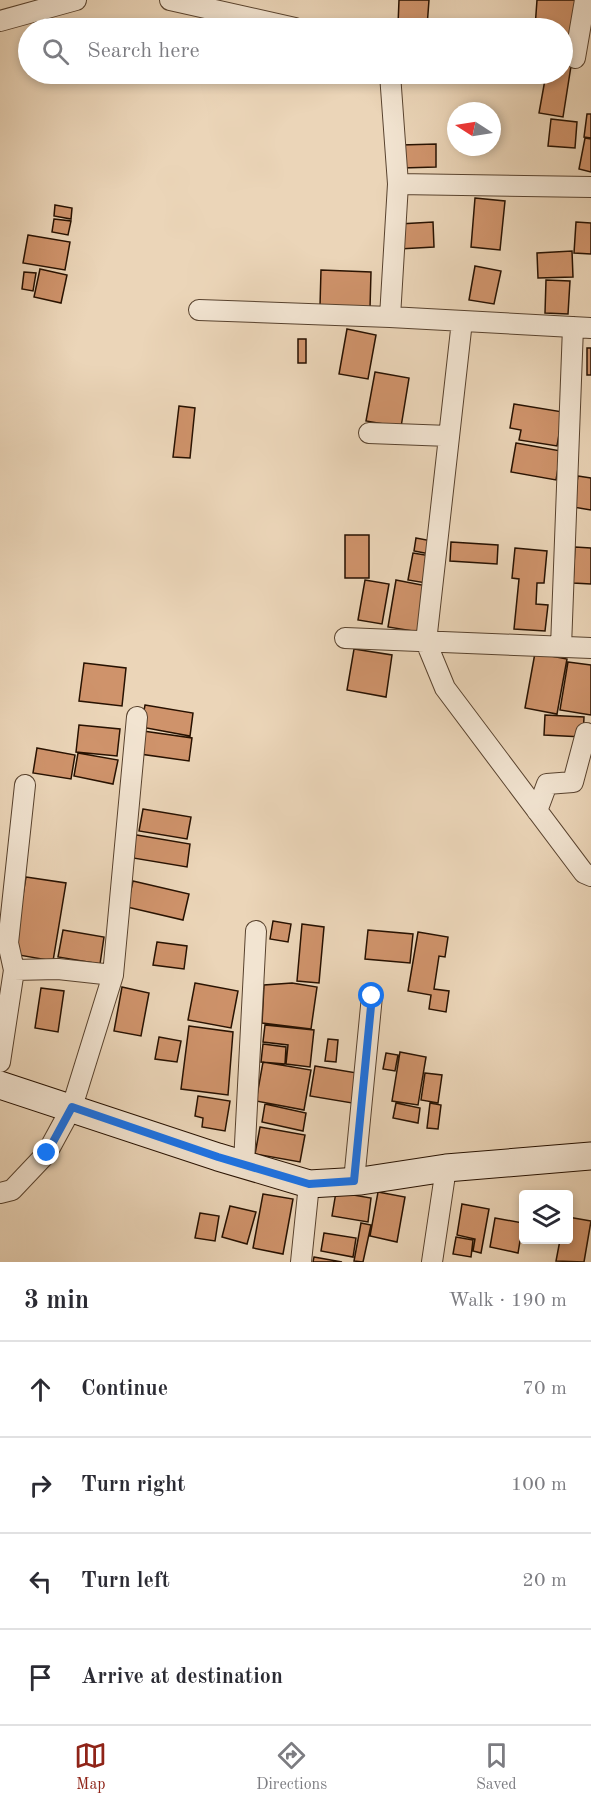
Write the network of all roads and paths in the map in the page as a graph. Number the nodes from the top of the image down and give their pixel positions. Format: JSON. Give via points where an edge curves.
{"nodes":[{"id":1,"x":76,"y":0,"type":"edge"},
{"id":2,"x":170,"y":0,"type":"edge"},
{"id":3,"x":585,"y":0,"type":"edge"},
{"id":4,"x":250,"y":18,"type":"edge"},
{"id":5,"x":0,"y":21,"type":"edge"},
{"id":6,"x":576,"y":58,"type":"edge"},
{"id":7,"x":391,"y":84,"type":"edge"},
{"id":8,"x":398,"y":184,"type":"junction"},
{"id":9,"x":591,"y":188,"type":"edge"},
{"id":10,"x":199,"y":310,"type":"dead end"},
{"id":11,"x":390,"y":317,"type":"junction"},
{"id":12,"x":462,"y":321,"type":"junction"},
{"id":13,"x":582,"y":328,"type":"edge"},
{"id":14,"x":369,"y":433,"type":"dead end"},
{"id":15,"x":449,"y":436,"type":"junction"},
{"id":16,"x":345,"y":638,"type":"dead end"},
{"id":17,"x":426,"y":642,"type":"junction"},
{"id":18,"x":561,"y":647,"type":"junction"},
{"id":19,"x":591,"y":648,"type":"edge"},
{"id":20,"x":137,"y":717,"type":"dead end"},
{"id":21,"x":586,"y":733,"type":"dead end"},
{"id":22,"x":25,"y":785,"type":"dead end"},
{"id":23,"x":537,"y":811,"type":"junction"},
{"id":24,"x":591,"y":876,"type":"edge"},
{"id":25,"x":256,"y":931,"type":"dead end"},
{"id":26,"x":14,"y":970,"type":"junction"},
{"id":27,"x":113,"y":975,"type":"junction"},
{"id":28,"x":372,"y":996,"type":"dead end"},
{"id":29,"x":0,"y":1062,"type":"edge"},
{"id":30,"x":0,"y":1085,"type":"edge"},
{"id":31,"x":72,"y":1107,"type":"junction"},
{"id":32,"x":591,"y":1156,"type":"edge"},
{"id":33,"x":244,"y":1163,"type":"junction"},
{"id":34,"x":446,"y":1168,"type":"junction"},
{"id":35,"x":354,"y":1181,"type":"junction"},
{"id":36,"x":309,"y":1184,"type":"junction"},
{"id":37,"x":0,"y":1193,"type":"edge"},
{"id":38,"x":301,"y":1262,"type":"edge"},
{"id":39,"x":432,"y":1262,"type":"edge"}],
"edges":[{"from":1,"to":5,"type":"street"},
{"from":2,"to":4,"type":"street"},
{"from":3,"to":6,"type":"street"},
{"from":7,"to":8,"type":"street"},
{"from":8,"to":9,"type":"street"},
{"from":8,"to":11,"type":"street"},
{"from":10,"to":11,"type":"street"},
{"from":11,"to":12,"type":"street"},
{"from":12,"to":13,"type":"street"},
{"from":12,"to":15,"type":"street"},
{"from":13,"to":18,"type":"street"},
{"from":14,"to":15,"type":"street"},
{"from":15,"to":17,"type":"street"},
{"from":16,"to":17,"type":"street"},
{"from":17,"to":18,"type":"street"},
{"from":17,"to":23,"type":"street","via":[[445,688]]},
{"from":18,"to":19,"type":"street"},
{"from":20,"to":27,"type":"street"},
{"from":21,"to":23,"type":"street","via":[[573,782],[547,784]]},
{"from":22,"to":26,"type":"street","via":[[8,943]]},
{"from":23,"to":24,"type":"street","via":[[584,873]]},
{"from":25,"to":33,"type":"street"},
{"from":26,"to":27,"type":"street","via":[[58,969]]},
{"from":26,"to":29,"type":"street"},
{"from":27,"to":31,"type":"street"},
{"from":28,"to":35,"type":"street"},
{"from":30,"to":31,"type":"street"},
{"from":31,"to":33,"type":"street"},
{"from":31,"to":37,"type":"street","via":[[47,1153],[12,1190]]},
{"from":32,"to":34,"type":"street"},
{"from":33,"to":36,"type":"street"},
{"from":34,"to":35,"type":"street"},
{"from":34,"to":39,"type":"street"},
{"from":35,"to":36,"type":"street"},
{"from":36,"to":38,"type":"street"}]}
